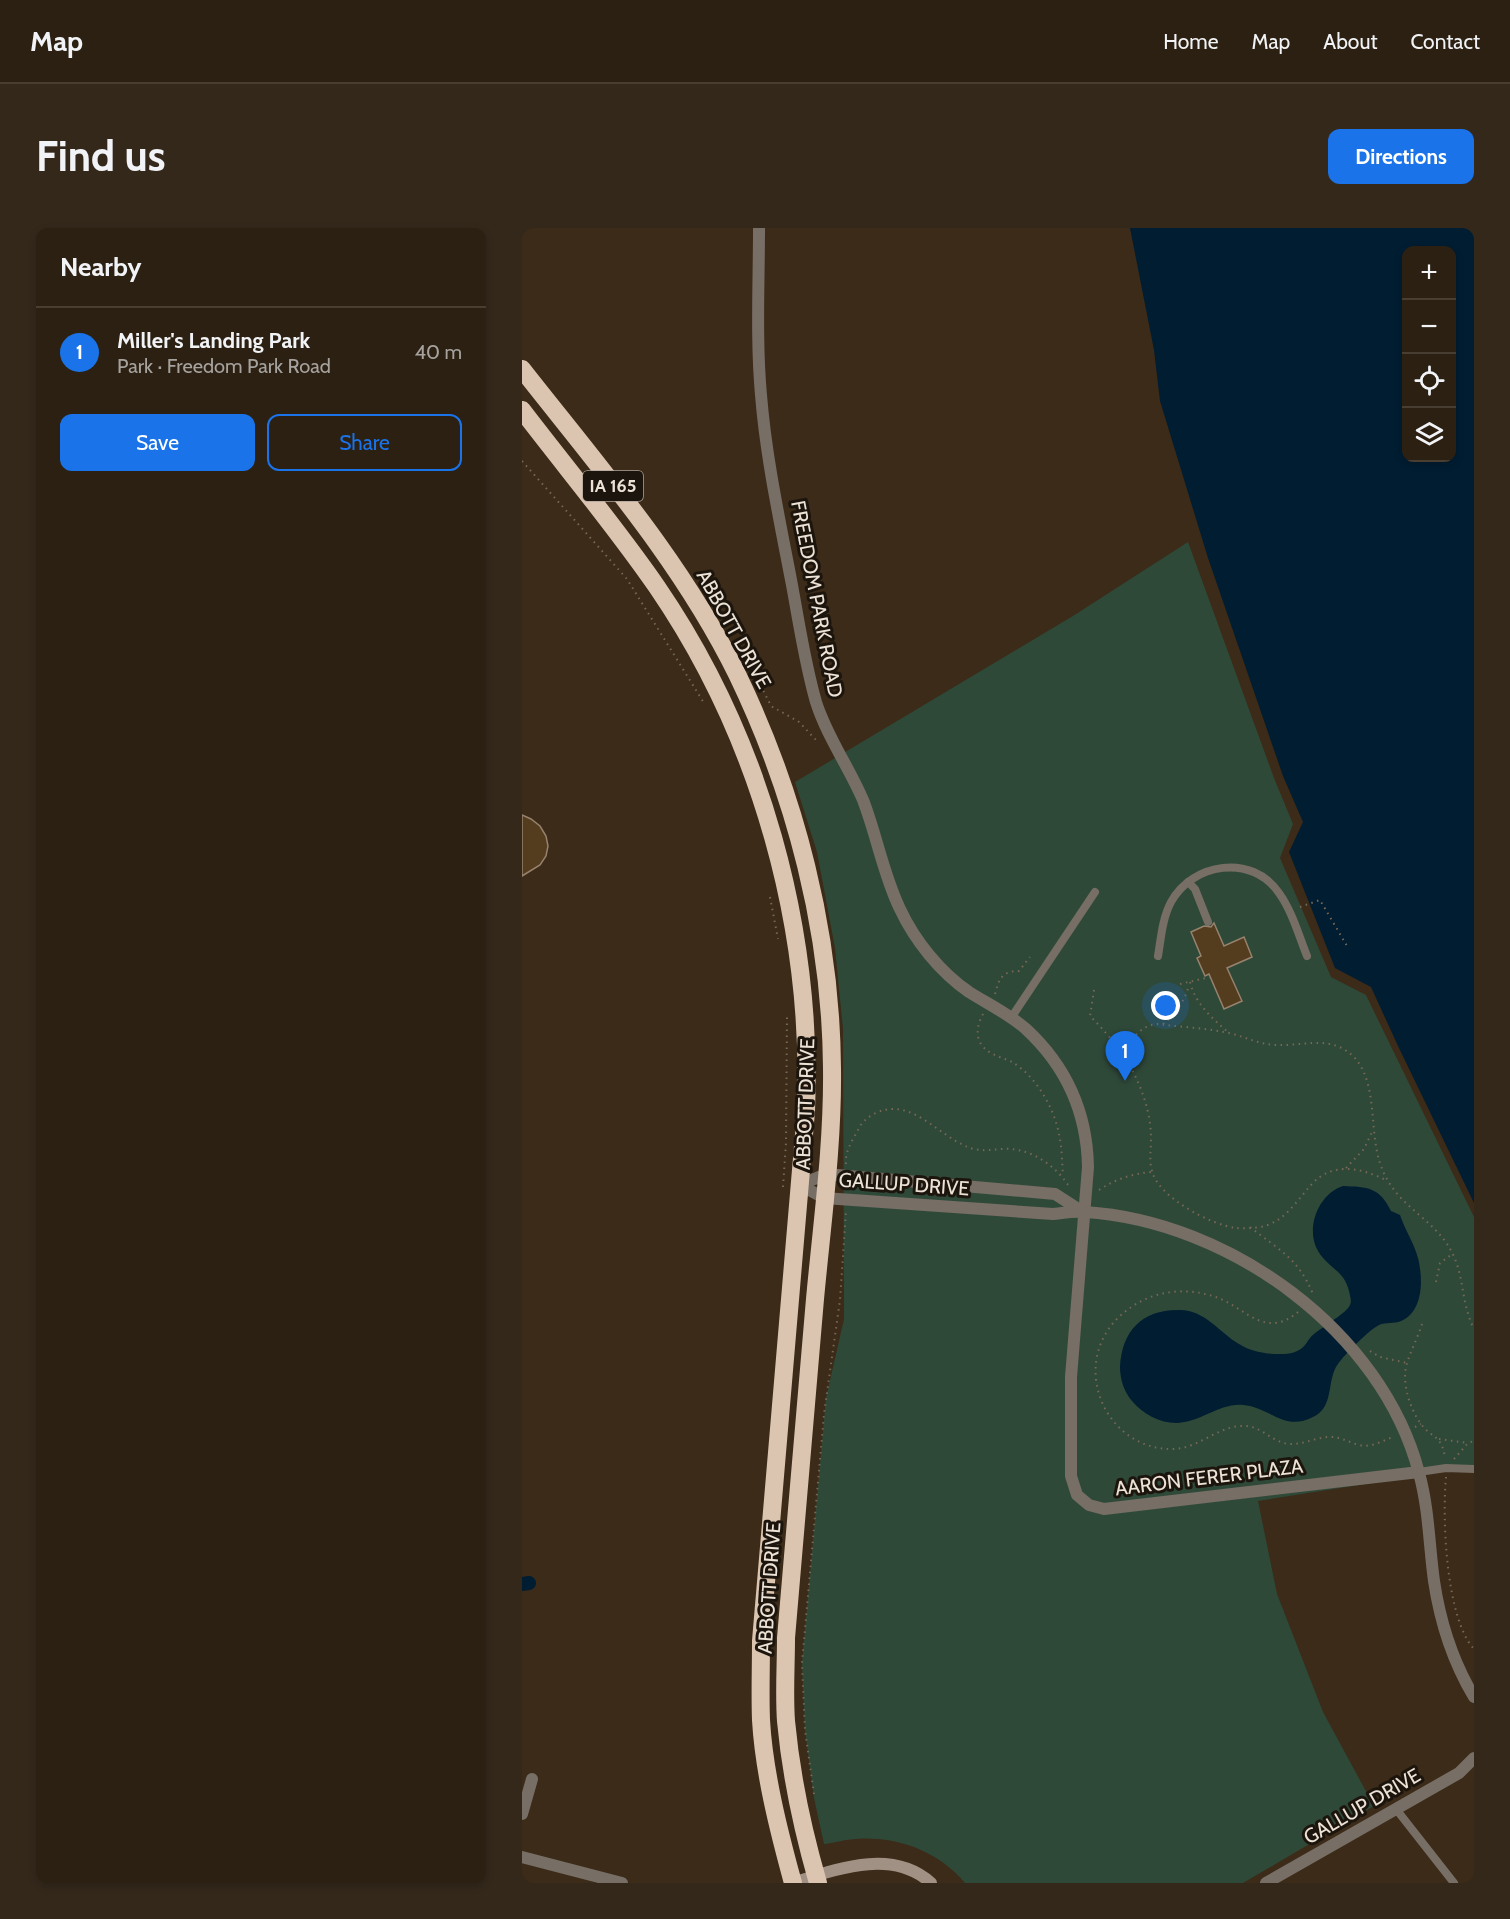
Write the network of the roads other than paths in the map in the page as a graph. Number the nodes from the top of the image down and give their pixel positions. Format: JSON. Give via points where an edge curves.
{"nodes":[{"id":1,"x":759,"y":228,"type":"edge"},
{"id":2,"x":522,"y":369,"type":"edge"},
{"id":3,"x":522,"y":410,"type":"edge"},
{"id":4,"x":1188,"y":882,"type":"junction"},
{"id":5,"x":1095,"y":892,"type":"dead end"},
{"id":6,"x":1208,"y":922,"type":"dead end"},
{"id":7,"x":1158,"y":956,"type":"dead end"},
{"id":8,"x":1307,"y":956,"type":"dead end"},
{"id":9,"x":1011,"y":1018,"type":"junction"},
{"id":10,"x":826,"y":1174,"type":"junction"},
{"id":11,"x":800,"y":1185,"type":"junction"},
{"id":12,"x":824,"y":1198,"type":"junction"},
{"id":13,"x":1083,"y":1212,"type":"junction"},
{"id":14,"x":1474,"y":1469,"type":"edge"},
{"id":15,"x":1419,"y":1472,"type":"junction"},
{"id":16,"x":1474,"y":1697,"type":"edge"},
{"id":17,"x":1474,"y":1758,"type":"edge"},
{"id":18,"x":532,"y":1779,"type":"dead end"},
{"id":19,"x":1396,"y":1809,"type":"junction"},
{"id":20,"x":522,"y":1814,"type":"edge"},
{"id":21,"x":522,"y":1857,"type":"edge"},
{"id":22,"x":817,"y":1879,"type":"edge"},
{"id":23,"x":622,"y":1883,"type":"edge"},
{"id":24,"x":793,"y":1883,"type":"edge"},
{"id":25,"x":931,"y":1883,"type":"edge"},
{"id":26,"x":1266,"y":1883,"type":"edge"},
{"id":27,"x":1454,"y":1883,"type":"edge"}],
"edges":[{"from":1,"to":9,"type":"street","name":"FREEDOM PARK ROAD","via":[[759,367],[765,430],[822,719],[863,800],[889,882],[916,937],[966,990]]},
{"from":2,"to":10,"type":"highway","name":"ABBOTT DRIVE","number":"IA 165","via":[[679,574],[730,661],[756,716],[786,796],[812,892],[823,958],[832,1068]]},
{"from":3,"to":11,"type":"highway","name":"ABBOTT DRIVE","number":"IA 165","via":[[658,588],[690,641],[748,762],[765,810],[790,908],[805,1014],[807,1074]]},
{"from":4,"to":6,"type":"lane","via":[[1195,889]]},
{"from":4,"to":7,"type":"lane","via":[[1170,904]]},
{"from":4,"to":8,"type":"lane","via":[[1223,866],[1249,871],[1270,882],[1289,911]]},
{"from":5,"to":9,"type":"lane"},
{"from":9,"to":13,"type":"street","name":"FREEDOM PARK ROAD","via":[[1053,1059],[1076,1098],[1087,1147]]},
{"from":10,"to":11,"type":"street","name":"GALLUP DRIVE"},
{"from":10,"to":12,"type":"highway","name":"ABBOTT DRIVE"},
{"from":10,"to":13,"type":"street","name":"GALLUP DRIVE","via":[[1055,1194]]},
{"from":11,"to":12,"type":"street","name":"GALLUP DRIVE"},
{"from":11,"to":24,"type":"highway","name":"ABBOTT DRIVE","via":[[760,1678],[761,1722],[769,1775]]},
{"from":12,"to":13,"type":"street","name":"GALLUP DRIVE","via":[[1053,1214]]},
{"from":12,"to":22,"type":"highway","name":"ABBOTT DRIVE","via":[[785,1676],[792,1766]]},
{"from":13,"to":15,"type":"street","name":"GALLUP DRIVE","via":[[1146,1222],[1211,1244],[1258,1270],[1306,1304],[1361,1350],[1404,1432]]},
{"from":13,"to":15,"type":"street","name":"AARON FERER PLAZA","via":[[1070,1424],[1072,1483],[1083,1501],[1104,1509]]},
{"from":14,"to":15,"type":"lane"},
{"from":15,"to":16,"type":"street","name":"GALLUP DRIVE","via":[[1445,1629],[1456,1663]]},
{"from":17,"to":19,"type":"street","name":"GALLUP DRIVE","via":[[1462,1771]]},
{"from":18,"to":20,"type":"street"},
{"from":19,"to":26,"type":"street","name":"GALLUP DRIVE"},
{"from":19,"to":27,"type":"lane"},
{"from":21,"to":23,"type":"street"},
{"from":22,"to":24,"type":"street"},
{"from":22,"to":25,"type":"street","via":[[862,1865],[893,1864],[914,1871]]}]}
